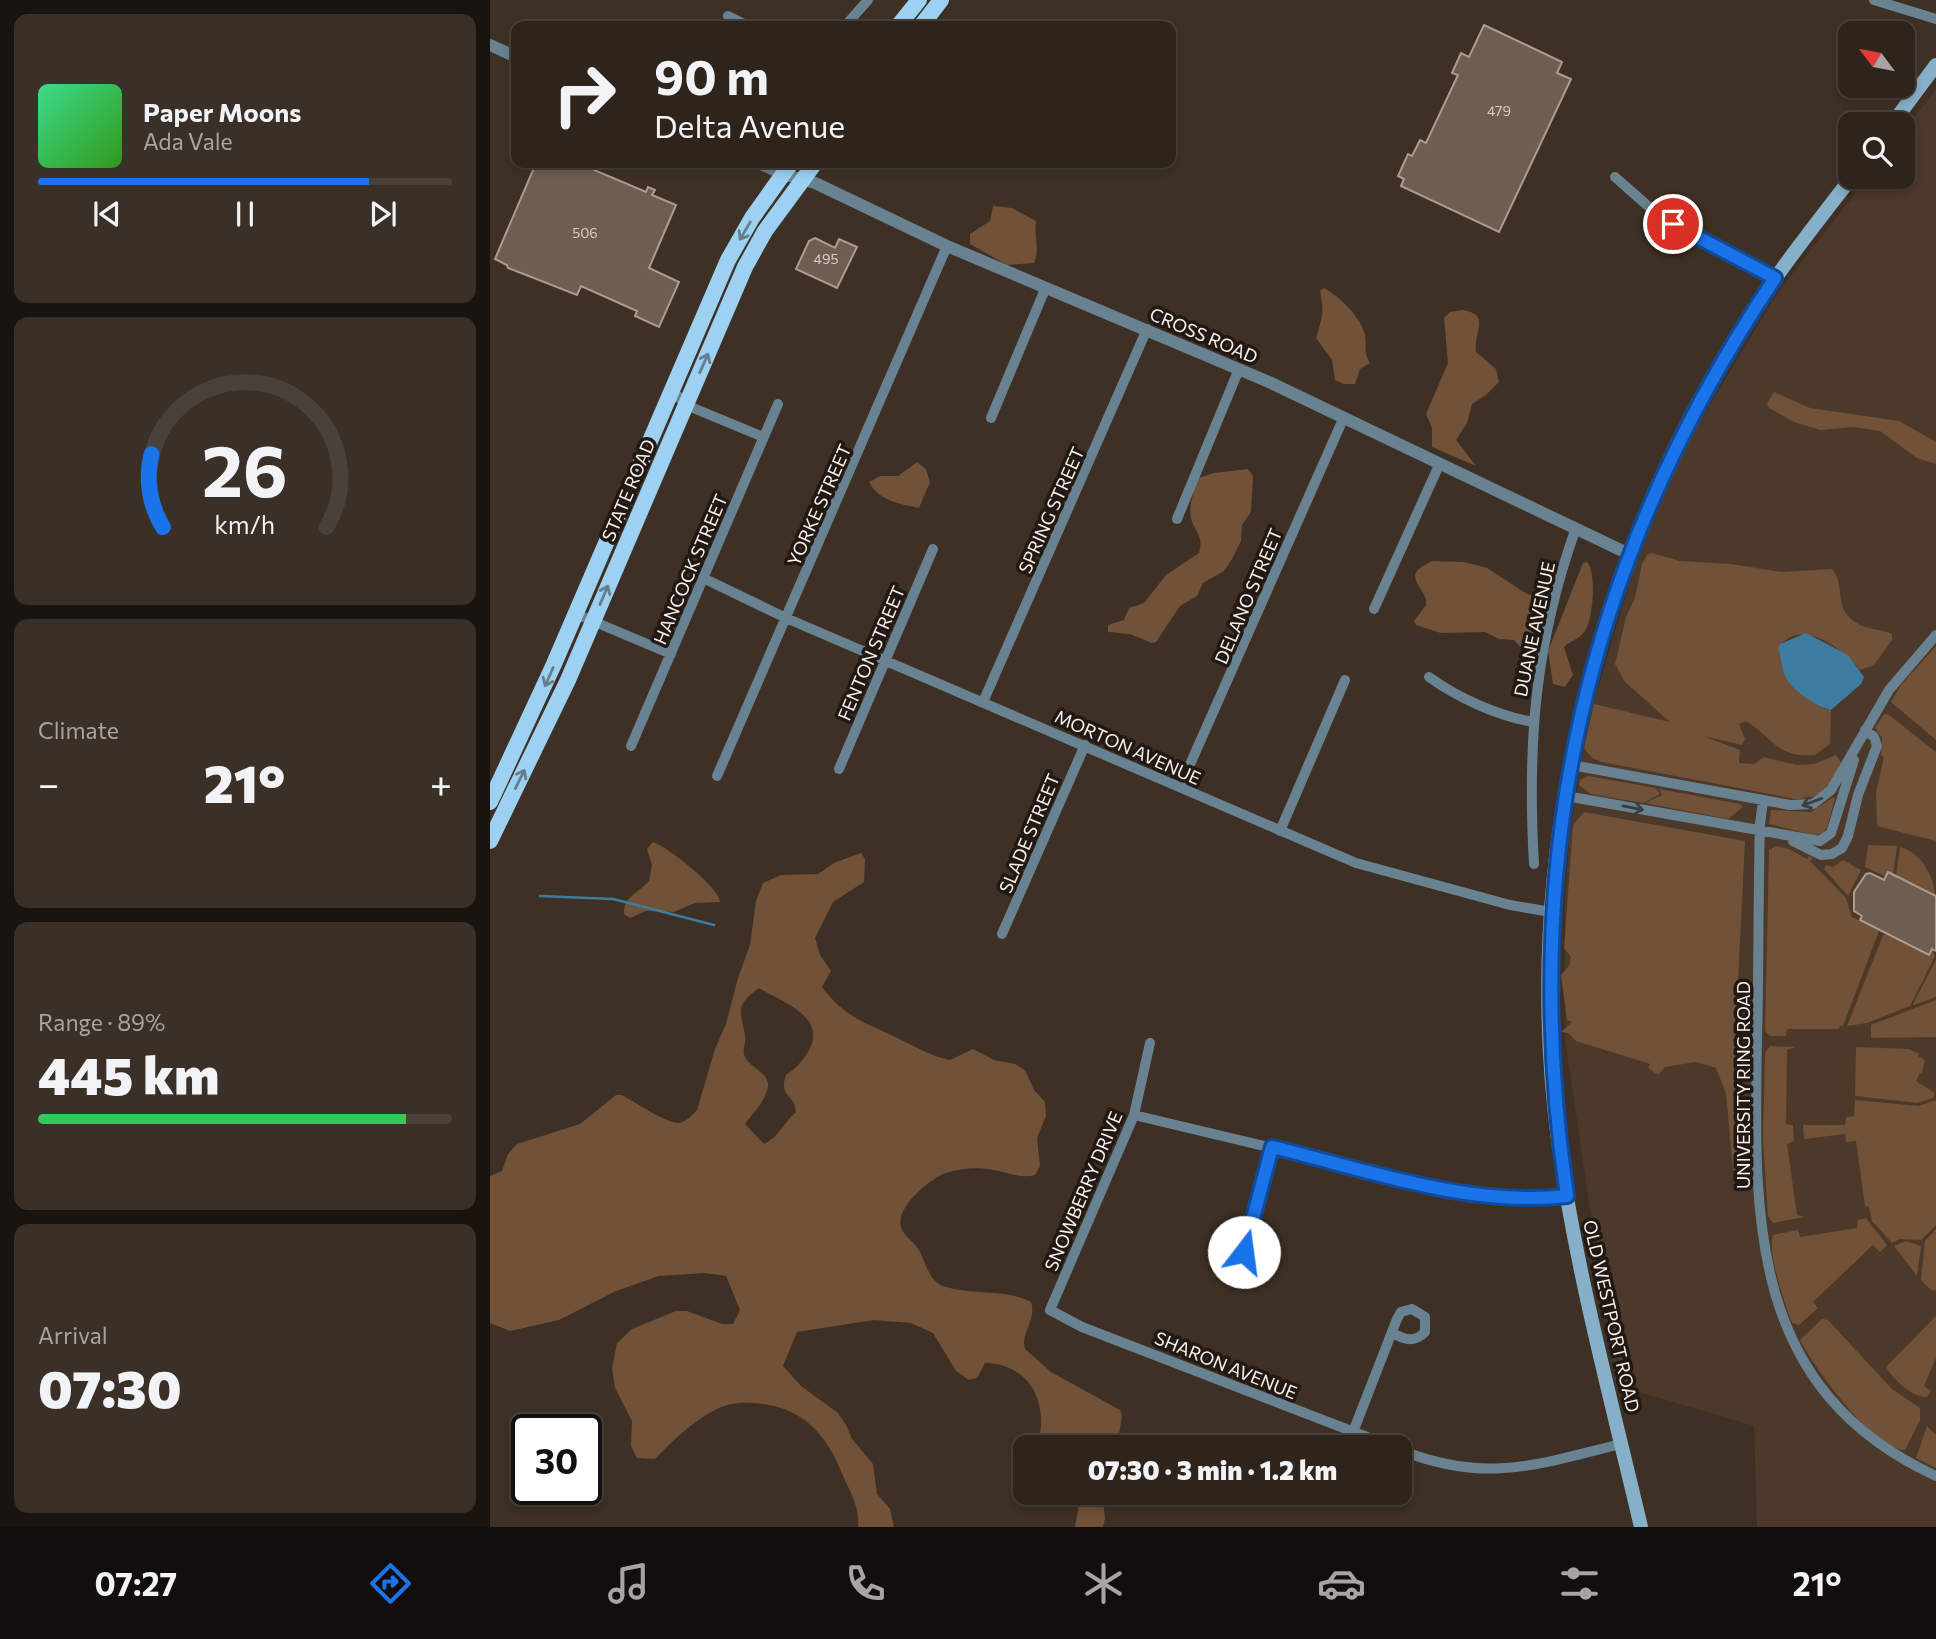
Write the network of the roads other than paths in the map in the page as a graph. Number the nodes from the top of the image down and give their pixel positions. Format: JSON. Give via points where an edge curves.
{"nodes":[{"id":1,"x":867,"y":0,"type":"edge"},
{"id":2,"x":919,"y":0,"type":"edge"},
{"id":3,"x":942,"y":0,"type":"edge"},
{"id":4,"x":1874,"y":0,"type":"edge"},
{"id":5,"x":728,"y":16,"type":"dead end"},
{"id":6,"x":1936,"y":19,"type":"edge"},
{"id":7,"x":738,"y":21,"type":"edge"},
{"id":8,"x":849,"y":21,"type":"edge"},
{"id":9,"x":902,"y":21,"type":"edge"},
{"id":10,"x":925,"y":21,"type":"edge"},
{"id":11,"x":491,"y":49,"type":"edge"},
{"id":12,"x":511,"y":55,"type":"edge"},
{"id":13,"x":1936,"y":65,"type":"edge"},
{"id":14,"x":1901,"y":112,"type":"edge"},
{"id":15,"x":787,"y":168,"type":"edge"},
{"id":16,"x":811,"y":168,"type":"edge"},
{"id":17,"x":1615,"y":177,"type":"dead end"},
{"id":18,"x":802,"y":179,"type":"junction"},
{"id":19,"x":1843,"y":189,"type":"edge"},
{"id":20,"x":947,"y":246,"type":"junction"},
{"id":21,"x":1775,"y":278,"type":"junction"},
{"id":22,"x":1046,"y":287,"type":"junction"},
{"id":23,"x":1147,"y":329,"type":"junction"},
{"id":24,"x":1239,"y":369,"type":"junction"},
{"id":25,"x":672,"y":390,"type":"junction"},
{"id":26,"x":778,"y":404,"type":"dead end"},
{"id":27,"x":686,"y":405,"type":"junction"},
{"id":28,"x":1343,"y":417,"type":"junction"},
{"id":29,"x":991,"y":418,"type":"dead end"},
{"id":30,"x":763,"y":437,"type":"junction"},
{"id":31,"x":1440,"y":463,"type":"junction"},
{"id":32,"x":1177,"y":519,"type":"dead end"},
{"id":33,"x":1576,"y":528,"type":"junction"},
{"id":34,"x":933,"y":549,"type":"dead end"},
{"id":35,"x":1629,"y":554,"type":"junction"},
{"id":36,"x":703,"y":579,"type":"junction"},
{"id":37,"x":1374,"y":609,"type":"dead end"},
{"id":38,"x":576,"y":614,"type":"junction"},
{"id":39,"x":786,"y":618,"type":"junction"},
{"id":40,"x":593,"y":621,"type":"junction"},
{"id":41,"x":1936,"y":635,"type":"edge"},
{"id":42,"x":671,"y":654,"type":"junction"},
{"id":43,"x":886,"y":660,"type":"junction"},
{"id":44,"x":1429,"y":677,"type":"dead end"},
{"id":45,"x":1345,"y":680,"type":"dead end"},
{"id":46,"x":983,"y":702,"type":"junction"},
{"id":47,"x":1533,"y":722,"type":"junction"},
{"id":48,"x":1865,"y":730,"type":"junction"},
{"id":49,"x":1085,"y":745,"type":"junction"},
{"id":50,"x":631,"y":746,"type":"dead end"},
{"id":51,"x":1572,"y":765,"type":"junction"},
{"id":52,"x":839,"y":769,"type":"dead end"},
{"id":53,"x":717,"y":776,"type":"dead end"},
{"id":54,"x":1180,"y":787,"type":"junction"},
{"id":55,"x":1566,"y":796,"type":"junction"},
{"id":56,"x":1763,"y":801,"type":"junction"},
{"id":57,"x":490,"y":802,"type":"edge"},
{"id":58,"x":1280,"y":831,"type":"junction"},
{"id":59,"x":1760,"y":832,"type":"junction"},
{"id":60,"x":1781,"y":836,"type":"junction"},
{"id":61,"x":490,"y":841,"type":"edge"},
{"id":62,"x":1534,"y":864,"type":"dead end"},
{"id":63,"x":1551,"y":912,"type":"junction"},
{"id":64,"x":1002,"y":934,"type":"dead end"},
{"id":65,"x":1150,"y":1043,"type":"dead end"},
{"id":66,"x":1134,"y":1115,"type":"junction"},
{"id":67,"x":1272,"y":1147,"type":"junction"},
{"id":68,"x":1567,"y":1196,"type":"junction"},
{"id":69,"x":1248,"y":1239,"type":"dead end"},
{"id":70,"x":1049,"y":1309,"type":"joint"},
{"id":71,"x":1393,"y":1333,"type":"dead end"},
{"id":72,"x":1353,"y":1432,"type":"junction"},
{"id":73,"x":1361,"y":1435,"type":"edge"},
{"id":74,"x":1621,"y":1444,"type":"junction"},
{"id":75,"x":1412,"y":1454,"type":"edge"},
{"id":76,"x":1936,"y":1476,"type":"edge"},
{"id":77,"x":1641,"y":1527,"type":"edge"}],
"edges":[{"from":1,"to":8,"type":"street"},
{"from":2,"to":9,"type":"main road"},
{"from":3,"to":10,"type":"main road"},
{"from":4,"to":6,"type":"street"},
{"from":5,"to":7,"type":"street"},
{"from":11,"to":12,"type":"street"},
{"from":13,"to":14,"type":"main road"},
{"from":15,"to":18,"type":"street","name":"CROSS ROAD"},
{"from":15,"to":25,"type":"main road","name":"STATE ROAD","one_way":true,"via":[[732,254]]},
{"from":16,"to":18,"type":"main road","name":"STATE ROAD"},
{"from":17,"to":21,"type":"street","via":[[1657,214]]},
{"from":18,"to":20,"type":"street","name":"CROSS ROAD"},
{"from":27,"to":18,"type":"main road","name":"STATE ROAD","one_way":true,"via":[[745,267]]},
{"from":19,"to":21,"type":"main road","name":"OLD WESTPORT ROAD"},
{"from":20,"to":22,"type":"street","name":"CROSS ROAD"},
{"from":20,"to":39,"type":"street","name":"YORKE STREET"},
{"from":21,"to":35,"type":"main road","name":"OLD WESTPORT ROAD","via":[[1695,409]]},
{"from":22,"to":23,"type":"street","name":"CROSS ROAD"},
{"from":22,"to":29,"type":"street"},
{"from":23,"to":24,"type":"street","name":"CROSS ROAD"},
{"from":23,"to":46,"type":"street","name":"SPRING STREET"},
{"from":24,"to":28,"type":"street","name":"CROSS ROAD"},
{"from":24,"to":32,"type":"street"},
{"from":25,"to":27,"type":"street"},
{"from":25,"to":38,"type":"main road","name":"STATE ROAD"},
{"from":26,"to":30,"type":"street","name":"HANCOCK STREET"},
{"from":27,"to":30,"type":"street"},
{"from":40,"to":27,"type":"main road","name":"STATE ROAD","one_way":true},
{"from":28,"to":31,"type":"street","name":"CROSS ROAD"},
{"from":28,"to":54,"type":"street","name":"DELANO STREET"},
{"from":30,"to":36,"type":"street","name":"HANCOCK STREET"},
{"from":31,"to":33,"type":"street","name":"CROSS ROAD"},
{"from":31,"to":37,"type":"street"},
{"from":33,"to":35,"type":"street","name":"CROSS ROAD"},
{"from":33,"to":47,"type":"street","name":"DUANE AVENUE","via":[[1540,663]]},
{"from":34,"to":43,"type":"street","name":"FENTON STREET"},
{"from":35,"to":51,"type":"main road","name":"OLD WESTPORT ROAD","via":[[1593,664]]},
{"from":36,"to":39,"type":"street","name":"MORTON AVENUE"},
{"from":36,"to":42,"type":"street","name":"HANCOCK STREET"},
{"from":38,"to":40,"type":"street"},
{"from":38,"to":57,"type":"main road","name":"STATE ROAD","one_way":true},
{"from":39,"to":43,"type":"street","name":"MORTON AVENUE"},
{"from":39,"to":53,"type":"street","name":"YORKE STREET"},
{"from":40,"to":42,"type":"street"},
{"from":61,"to":40,"type":"main road","name":"STATE ROAD","one_way":true},
{"from":41,"to":48,"type":"street","via":[[1897,679]]},
{"from":42,"to":50,"type":"street","name":"HANCOCK STREET"},
{"from":43,"to":46,"type":"street","name":"MORTON AVENUE"},
{"from":43,"to":52,"type":"street","name":"FENTON STREET"},
{"from":44,"to":47,"type":"street","via":[[1512,718]]},
{"from":45,"to":58,"type":"street"},
{"from":46,"to":49,"type":"street","name":"MORTON AVENUE"},
{"from":47,"to":62,"type":"street","name":"DUANE AVENUE"},
{"from":48,"to":56,"type":"street","one_way":true,"via":[[1823,798],[1802,806]]},
{"from":48,"to":60,"type":"street","via":[[1829,836],[1816,842]]},
{"from":48,"to":60,"type":"street","via":[[1878,746],[1842,848],[1821,855]]},
{"from":49,"to":54,"type":"street","name":"MORTON AVENUE"},
{"from":49,"to":64,"type":"street","name":"SLADE STREET"},
{"from":51,"to":55,"type":"main road","name":"OLD WESTPORT ROAD"},
{"from":51,"to":56,"type":"street"},
{"from":54,"to":58,"type":"street","name":"MORTON AVENUE"},
{"from":55,"to":59,"type":"street","one_way":true},
{"from":55,"to":63,"type":"main road","name":"OLD WESTPORT ROAD"},
{"from":56,"to":59,"type":"street","name":"UNIVERSITY RING ROAD"},
{"from":58,"to":63,"type":"street","name":"MORTON AVENUE","via":[[1390,873]]},
{"from":59,"to":60,"type":"street"},
{"from":59,"to":76,"type":"street","name":"UNIVERSITY RING ROAD","via":[[1755,1162],[1774,1293],[1799,1354],[1833,1404],[1881,1447]]},
{"from":63,"to":68,"type":"main road","name":"OLD WESTPORT ROAD","via":[[1551,1052]]},
{"from":65,"to":66,"type":"street","name":"SNOWBERRY DRIVE"},
{"from":66,"to":67,"type":"street"},
{"from":66,"to":70,"type":"street","name":"SNOWBERRY DRIVE"},
{"from":67,"to":68,"type":"street","via":[[1479,1197]]},
{"from":67,"to":69,"type":"street"},
{"from":68,"to":74,"type":"main road","name":"OLD WESTPORT ROAD"},
{"from":70,"to":72,"type":"street","name":"SHARON AVENUE","via":[[1082,1327]]},
{"from":71,"to":72,"type":"street"},
{"from":72,"to":73,"type":"street","name":"SHARON AVENUE"},
{"from":74,"to":75,"type":"street","via":[[1513,1469],[1455,1467]]},
{"from":74,"to":77,"type":"main road","name":"OLD WESTPORT ROAD"}]}
